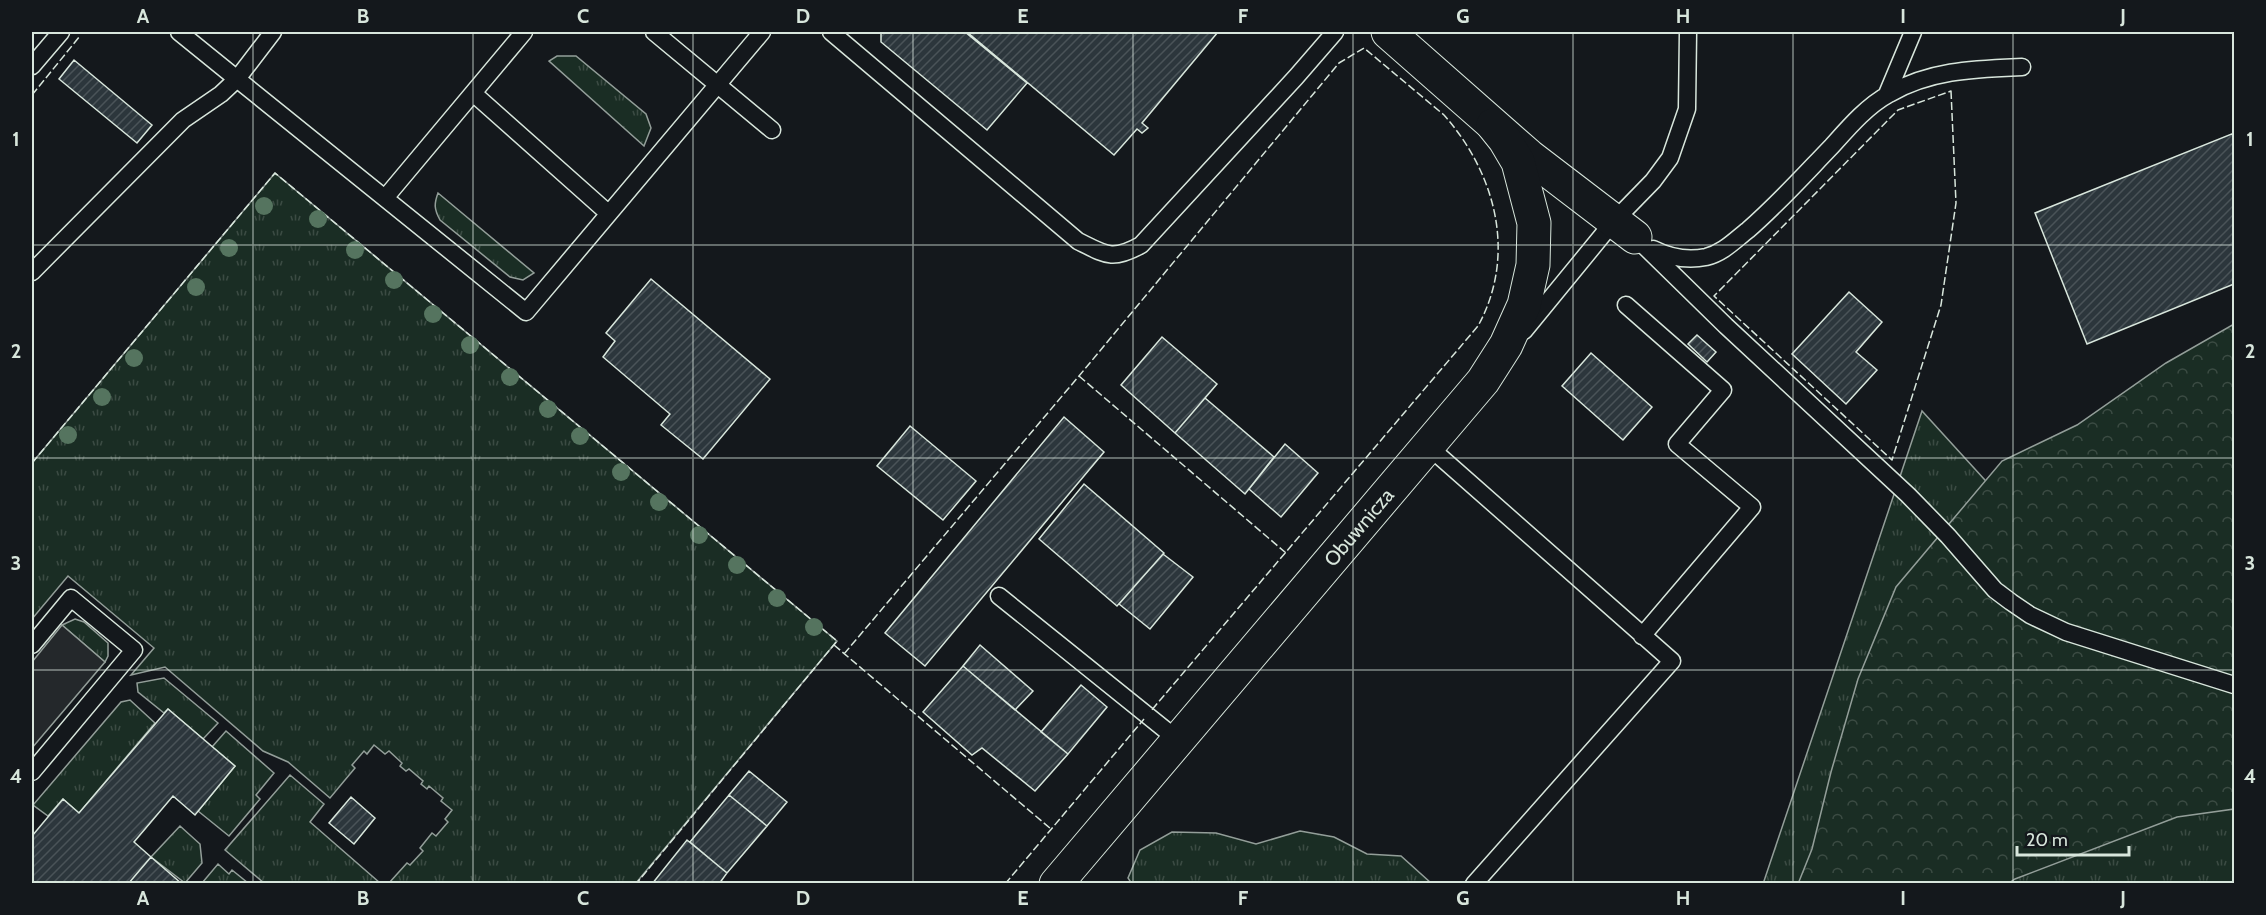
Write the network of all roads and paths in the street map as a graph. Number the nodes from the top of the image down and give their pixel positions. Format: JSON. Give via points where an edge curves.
{"nodes":[{"id":1,"x":61,"y":32,"type":"edge"},
{"id":2,"x":179,"y":32,"type":"edge"},
{"id":3,"x":524,"y":32,"type":"edge"},
{"id":4,"x":654,"y":32,"type":"edge"},
{"id":5,"x":762,"y":32,"type":"edge"},
{"id":6,"x":831,"y":32,"type":"edge"},
{"id":7,"x":1335,"y":32,"type":"edge"},
{"id":8,"x":1389,"y":32,"type":"edge"},
{"id":9,"x":1688,"y":32,"type":"edge"},
{"id":10,"x":1913,"y":32,"type":"edge"},
{"id":11,"x":265,"y":34,"type":"edge"},
{"id":12,"x":32,"y":66,"type":"edge"},
{"id":13,"x":2022,"y":67,"type":"dead end"},
{"id":14,"x":237,"y":80,"type":"junction"},
{"id":15,"x":717,"y":84,"type":"junction"},
{"id":16,"x":473,"y":93,"type":"junction"},
{"id":17,"x":1887,"y":94,"type":"junction"},
{"id":18,"x":1493,"y":125,"type":"junction"},
{"id":19,"x":772,"y":130,"type":"dead end"},
{"id":20,"x":385,"y":198,"type":"junction"},
{"id":21,"x":608,"y":213,"type":"junction"},
{"id":22,"x":1624,"y":229,"type":"junction"},
{"id":23,"x":32,"y":272,"type":"edge"},
{"id":24,"x":1626,"y":306,"type":"dead end"},
{"id":25,"x":1483,"y":381,"type":"junction"},
{"id":26,"x":1428,"y":446,"type":"junction"},
{"id":27,"x":999,"y":596,"type":"dead end"},
{"id":28,"x":1642,"y":636,"type":"junction"},
{"id":29,"x":32,"y":645,"type":"edge"},
{"id":30,"x":2235,"y":685,"type":"edge"},
{"id":31,"x":1178,"y":740,"type":"junction"},
{"id":32,"x":32,"y":772,"type":"edge"},
{"id":33,"x":1056,"y":884,"type":"edge"},
{"id":34,"x":1474,"y":884,"type":"edge"}],
"edges":[{"from":1,"to":12,"type":"lane"},
{"from":2,"to":14,"type":"lane"},
{"from":3,"to":16,"type":"lane"},
{"from":4,"to":15,"type":"lane"},
{"from":5,"to":15,"type":"lane"},
{"from":6,"to":7,"type":"lane","via":[[1078,241],[1100,252],[1121,256],[1141,245]]},
{"from":8,"to":18,"type":"street","name":"Obuwnicza"},
{"from":9,"to":22,"type":"lane","via":[[1687,109],[1670,158]]},
{"from":10,"to":17,"type":"lane"},
{"from":11,"to":14,"type":"lane"},
{"from":13,"to":17,"type":"lane","via":[[1937,74]]},
{"from":14,"to":20,"type":"lane"},
{"from":14,"to":23,"type":"lane","via":[[183,120]]},
{"from":15,"to":19,"type":"lane"},
{"from":15,"to":21,"type":"lane"},
{"from":16,"to":20,"type":"lane"},
{"from":16,"to":21,"type":"lane"},
{"from":17,"to":22,"type":"lane","via":[[1856,120],[1784,197],[1726,248],[1707,257],[1685,259],[1665,255]]},
{"from":18,"to":22,"type":"street","name":"Obuwnicza"},
{"from":18,"to":25,"type":"street","name":"Obuwnicza","via":[[1518,162],[1534,223],[1533,265],[1524,305],[1506,345]]},
{"from":20,"to":21,"type":"lane","via":[[526,312]]},
{"from":22,"to":25,"type":"lane"},
{"from":22,"to":30,"type":"lane","via":[[1908,495],[1995,590],[2011,602],[2066,632]]},
{"from":24,"to":28,"type":"lane","via":[[1724,390],[1677,444],[1752,507]]},
{"from":25,"to":26,"type":"street","name":"Obuwnicza"},
{"from":26,"to":28,"type":"lane"},
{"from":26,"to":31,"type":"street","name":"Obuwnicza"},
{"from":27,"to":31,"type":"lane"},
{"from":28,"to":34,"type":"lane","via":[[1672,661]]},
{"from":29,"to":32,"type":"lane","via":[[72,598],[134,650]]},
{"from":31,"to":33,"type":"street","name":"Obuwnicza"}]}
